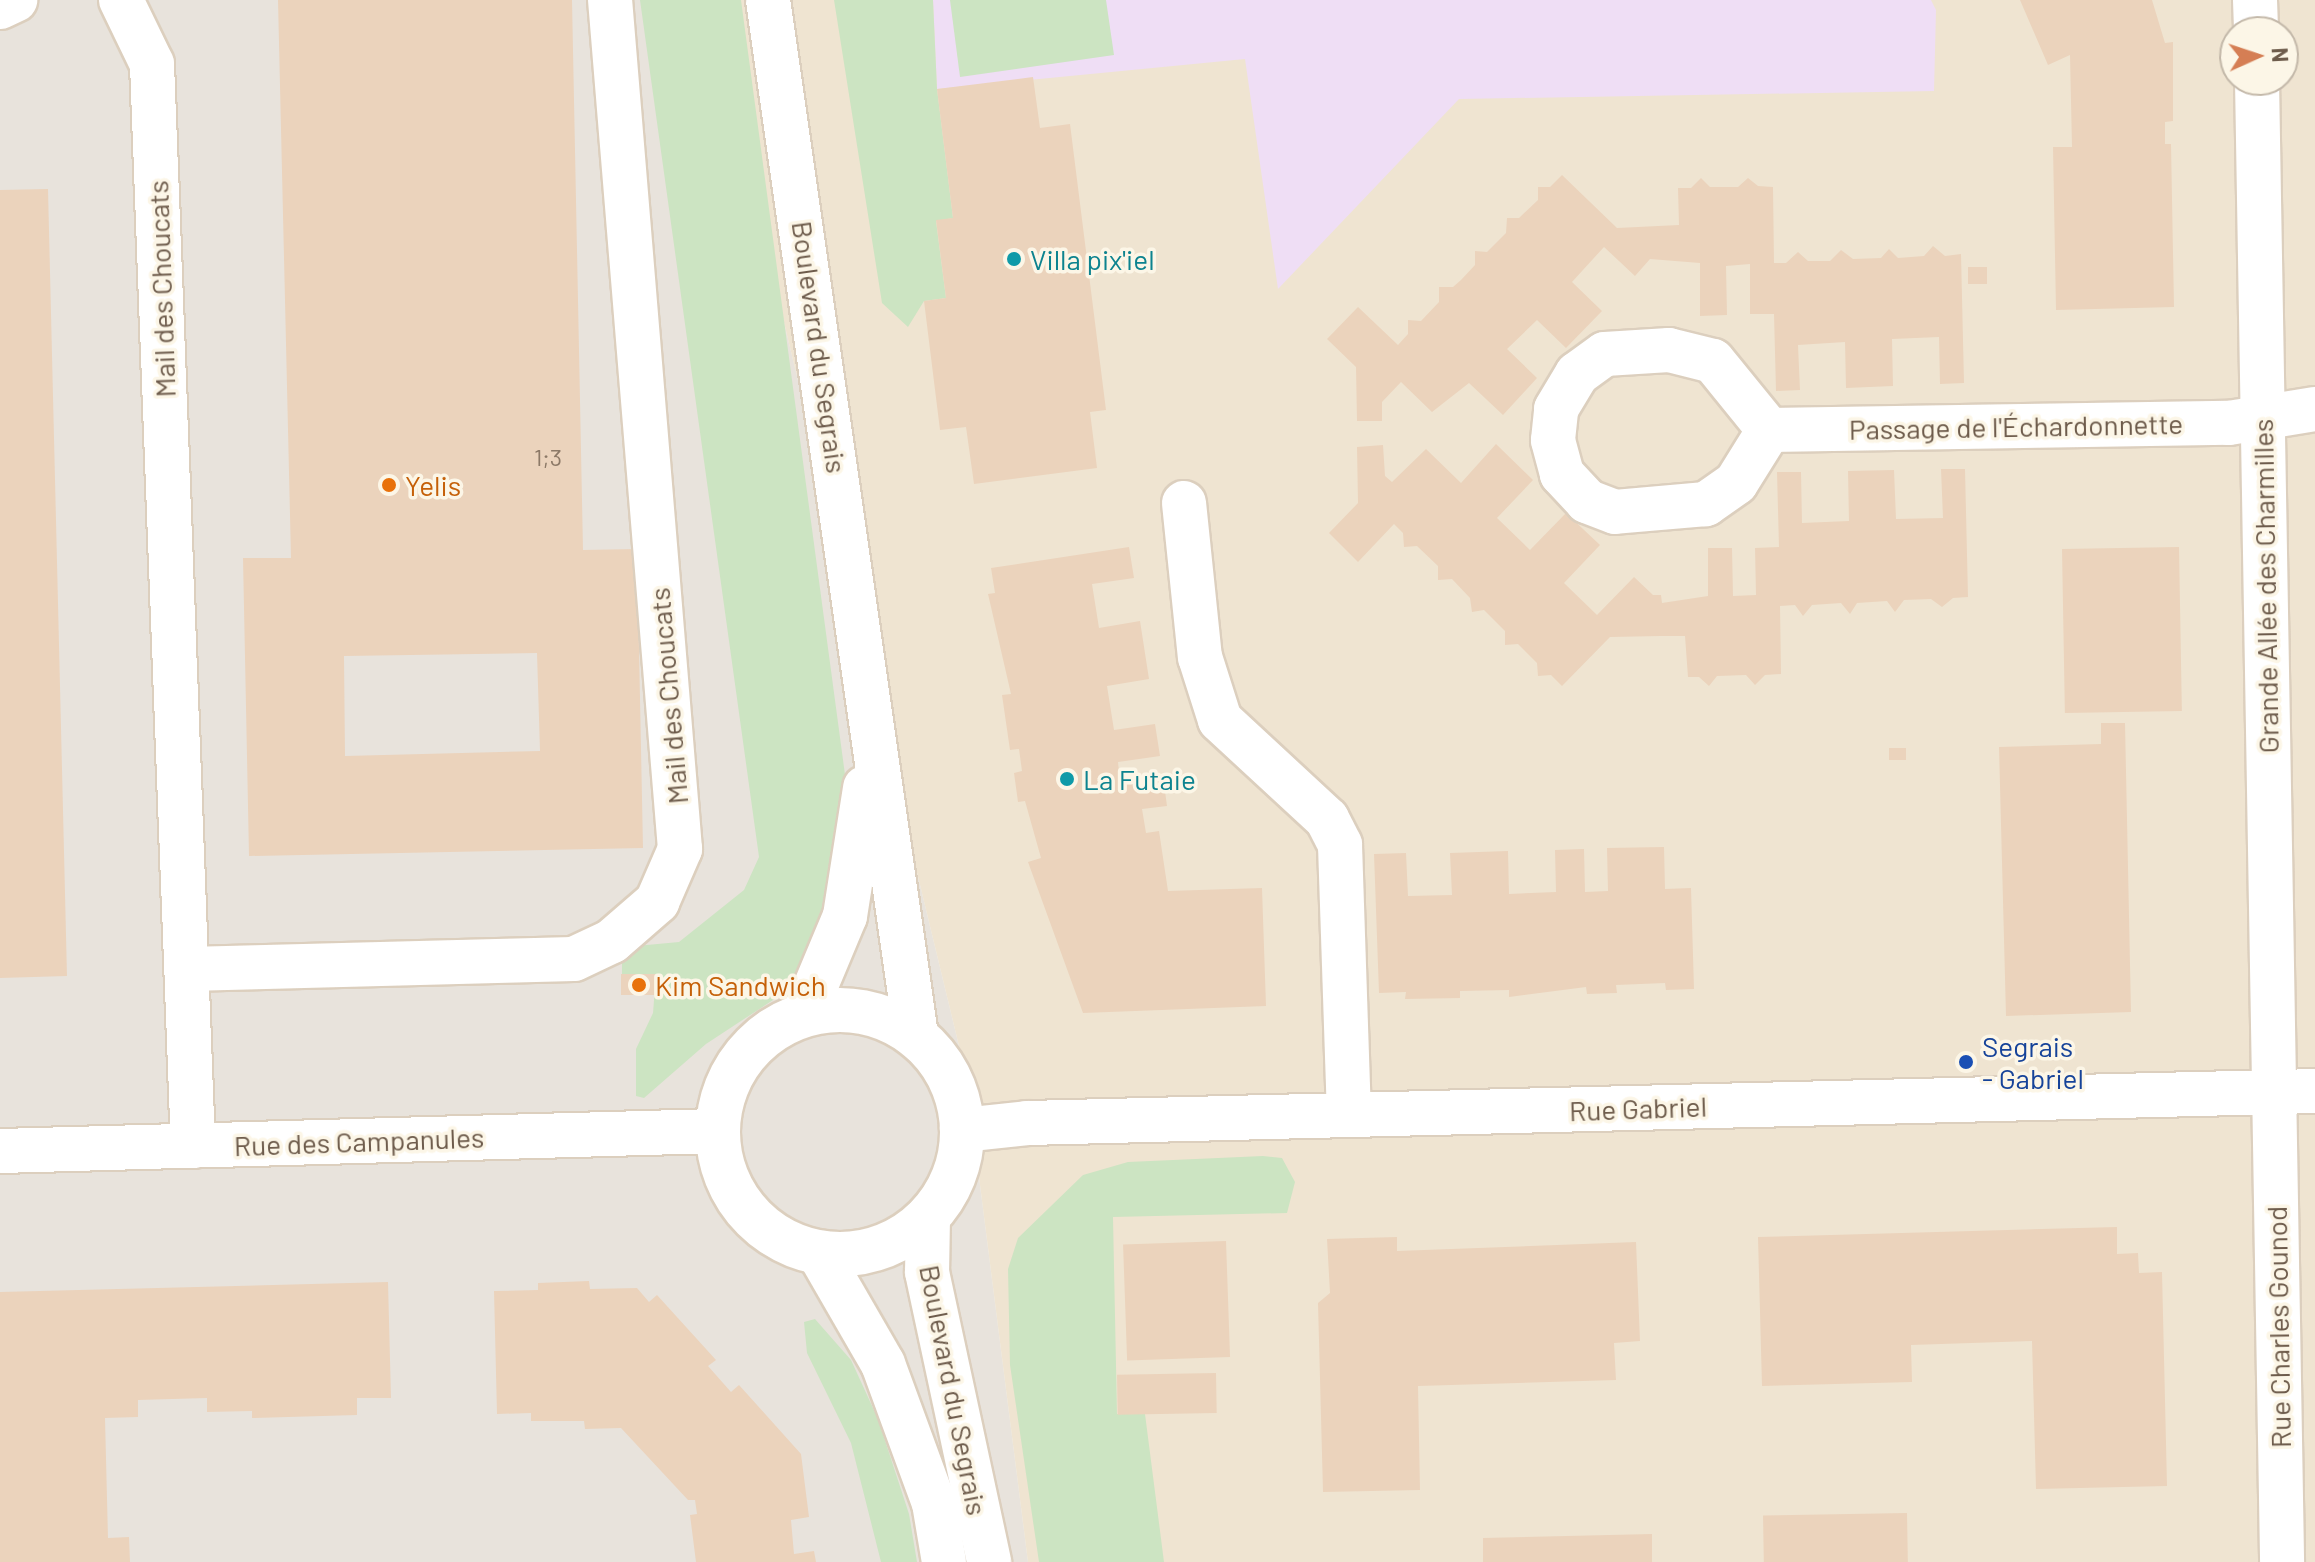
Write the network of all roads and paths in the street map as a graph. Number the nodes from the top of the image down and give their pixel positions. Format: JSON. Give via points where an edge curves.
{"nodes":[{"id":1,"x":15,"y":0,"type":"edge"},
{"id":2,"x":121,"y":0,"type":"edge"},
{"id":3,"x":610,"y":0,"type":"edge"},
{"id":4,"x":768,"y":0,"type":"edge"},
{"id":5,"x":0,"y":7,"type":"edge"},
{"id":6,"x":2257,"y":96,"type":"edge"},
{"id":7,"x":2315,"y":409,"type":"edge"},
{"id":8,"x":2262,"y":416,"type":"junction"},
{"id":9,"x":1769,"y":430,"type":"junction"},
{"id":10,"x":1184,"y":503,"type":"dead end"},
{"id":11,"x":870,"y":694,"type":"junction"},
{"id":12,"x":188,"y":969,"type":"junction"},
{"id":13,"x":804,"y":1014,"type":"junction"},
{"id":14,"x":916,"y":1036,"type":"junction"},
{"id":15,"x":2295,"y":1091,"type":"edge"},
{"id":16,"x":1349,"y":1114,"type":"junction"},
{"id":17,"x":962,"y":1130,"type":"junction"},
{"id":18,"x":717,"y":1131,"type":"junction"},
{"id":19,"x":193,"y":1146,"type":"junction"},
{"id":20,"x":0,"y":1151,"type":"edge"},
{"id":21,"x":928,"y":1217,"type":"junction"},
{"id":22,"x":819,"y":1253,"type":"junction"},
{"id":23,"x":2298,"y":1467,"type":"edge"},
{"id":24,"x":944,"y":1562,"type":"edge"},
{"id":25,"x":989,"y":1562,"type":"edge"},
{"id":26,"x":2282,"y":1562,"type":"edge"}],
"edges":[{"from":1,"to":5,"type":"street"},
{"from":2,"to":12,"type":"street","name":"Mail des Choucats","via":[[152,64]]},
{"from":3,"to":12,"type":"street","name":"Mail des Choucats","via":[[680,849],[657,902],[612,941],[574,959]]},
{"from":4,"to":11,"type":"street","name":"Boulevard du Segrais"},
{"from":6,"to":8,"type":"street","name":"Grande Allée des Charmilles"},
{"from":7,"to":8,"type":"street","name":"Passage de l'Échardonnette"},
{"from":8,"to":9,"type":"street","name":"Passage de l'Échardonnette","via":[[2229,423]]},
{"from":8,"to":15,"type":"street","name":"Grande Allée des Charmilles"},
{"from":9,"to":9,"type":"street","via":[[1713,361],[1669,350],[1605,354],[1577,374],[1556,409],[1553,440],[1562,474],[1587,501],[1615,512],[1706,504],[1736,483]]},
{"from":10,"to":16,"type":"street","via":[[1200,657],[1220,720],[1327,819],[1340,845]]},
{"from":11,"to":13,"type":"street","name":"Boulevard du Segrais","via":[[864,823],[845,916]]},
{"from":11,"to":14,"type":"street","name":"Boulevard du Segrais"},
{"from":12,"to":19,"type":"street","name":"Mail des Choucats"},
{"from":13,"to":14,"type":"street","via":[[844,1009],[883,1016]]},
{"from":13,"to":18,"type":"street","via":[[769,1031],[741,1058],[724,1093]]},
{"from":14,"to":17,"type":"street","via":[[941,1063],[957,1095]]},
{"from":15,"to":16,"type":"street","name":"Rue Gabriel"},
{"from":15,"to":23,"type":"street","name":"Rue Charles Gounod"},
{"from":16,"to":17,"type":"street","name":"Rue Gabriel","via":[[1027,1123]]},
{"from":17,"to":21,"type":"street","via":[[959,1162]]},
{"from":18,"to":19,"type":"street","name":"Rue des Campanules"},
{"from":18,"to":22,"type":"street","via":[[722,1165],[736,1197],[758,1223],[787,1242]]},
{"from":19,"to":20,"type":"street","name":"Rue des Campanules"},
{"from":21,"to":22,"type":"street","via":[[896,1241],[858,1253]]},
{"from":21,"to":25,"type":"street","name":"Boulevard du Segrais","via":[[927,1272]]},
{"from":22,"to":24,"type":"street","name":"Boulevard du Segrais","via":[[883,1364],[934,1503]]},
{"from":23,"to":26,"type":"street","name":"Rue Charles Gounod"}]}
